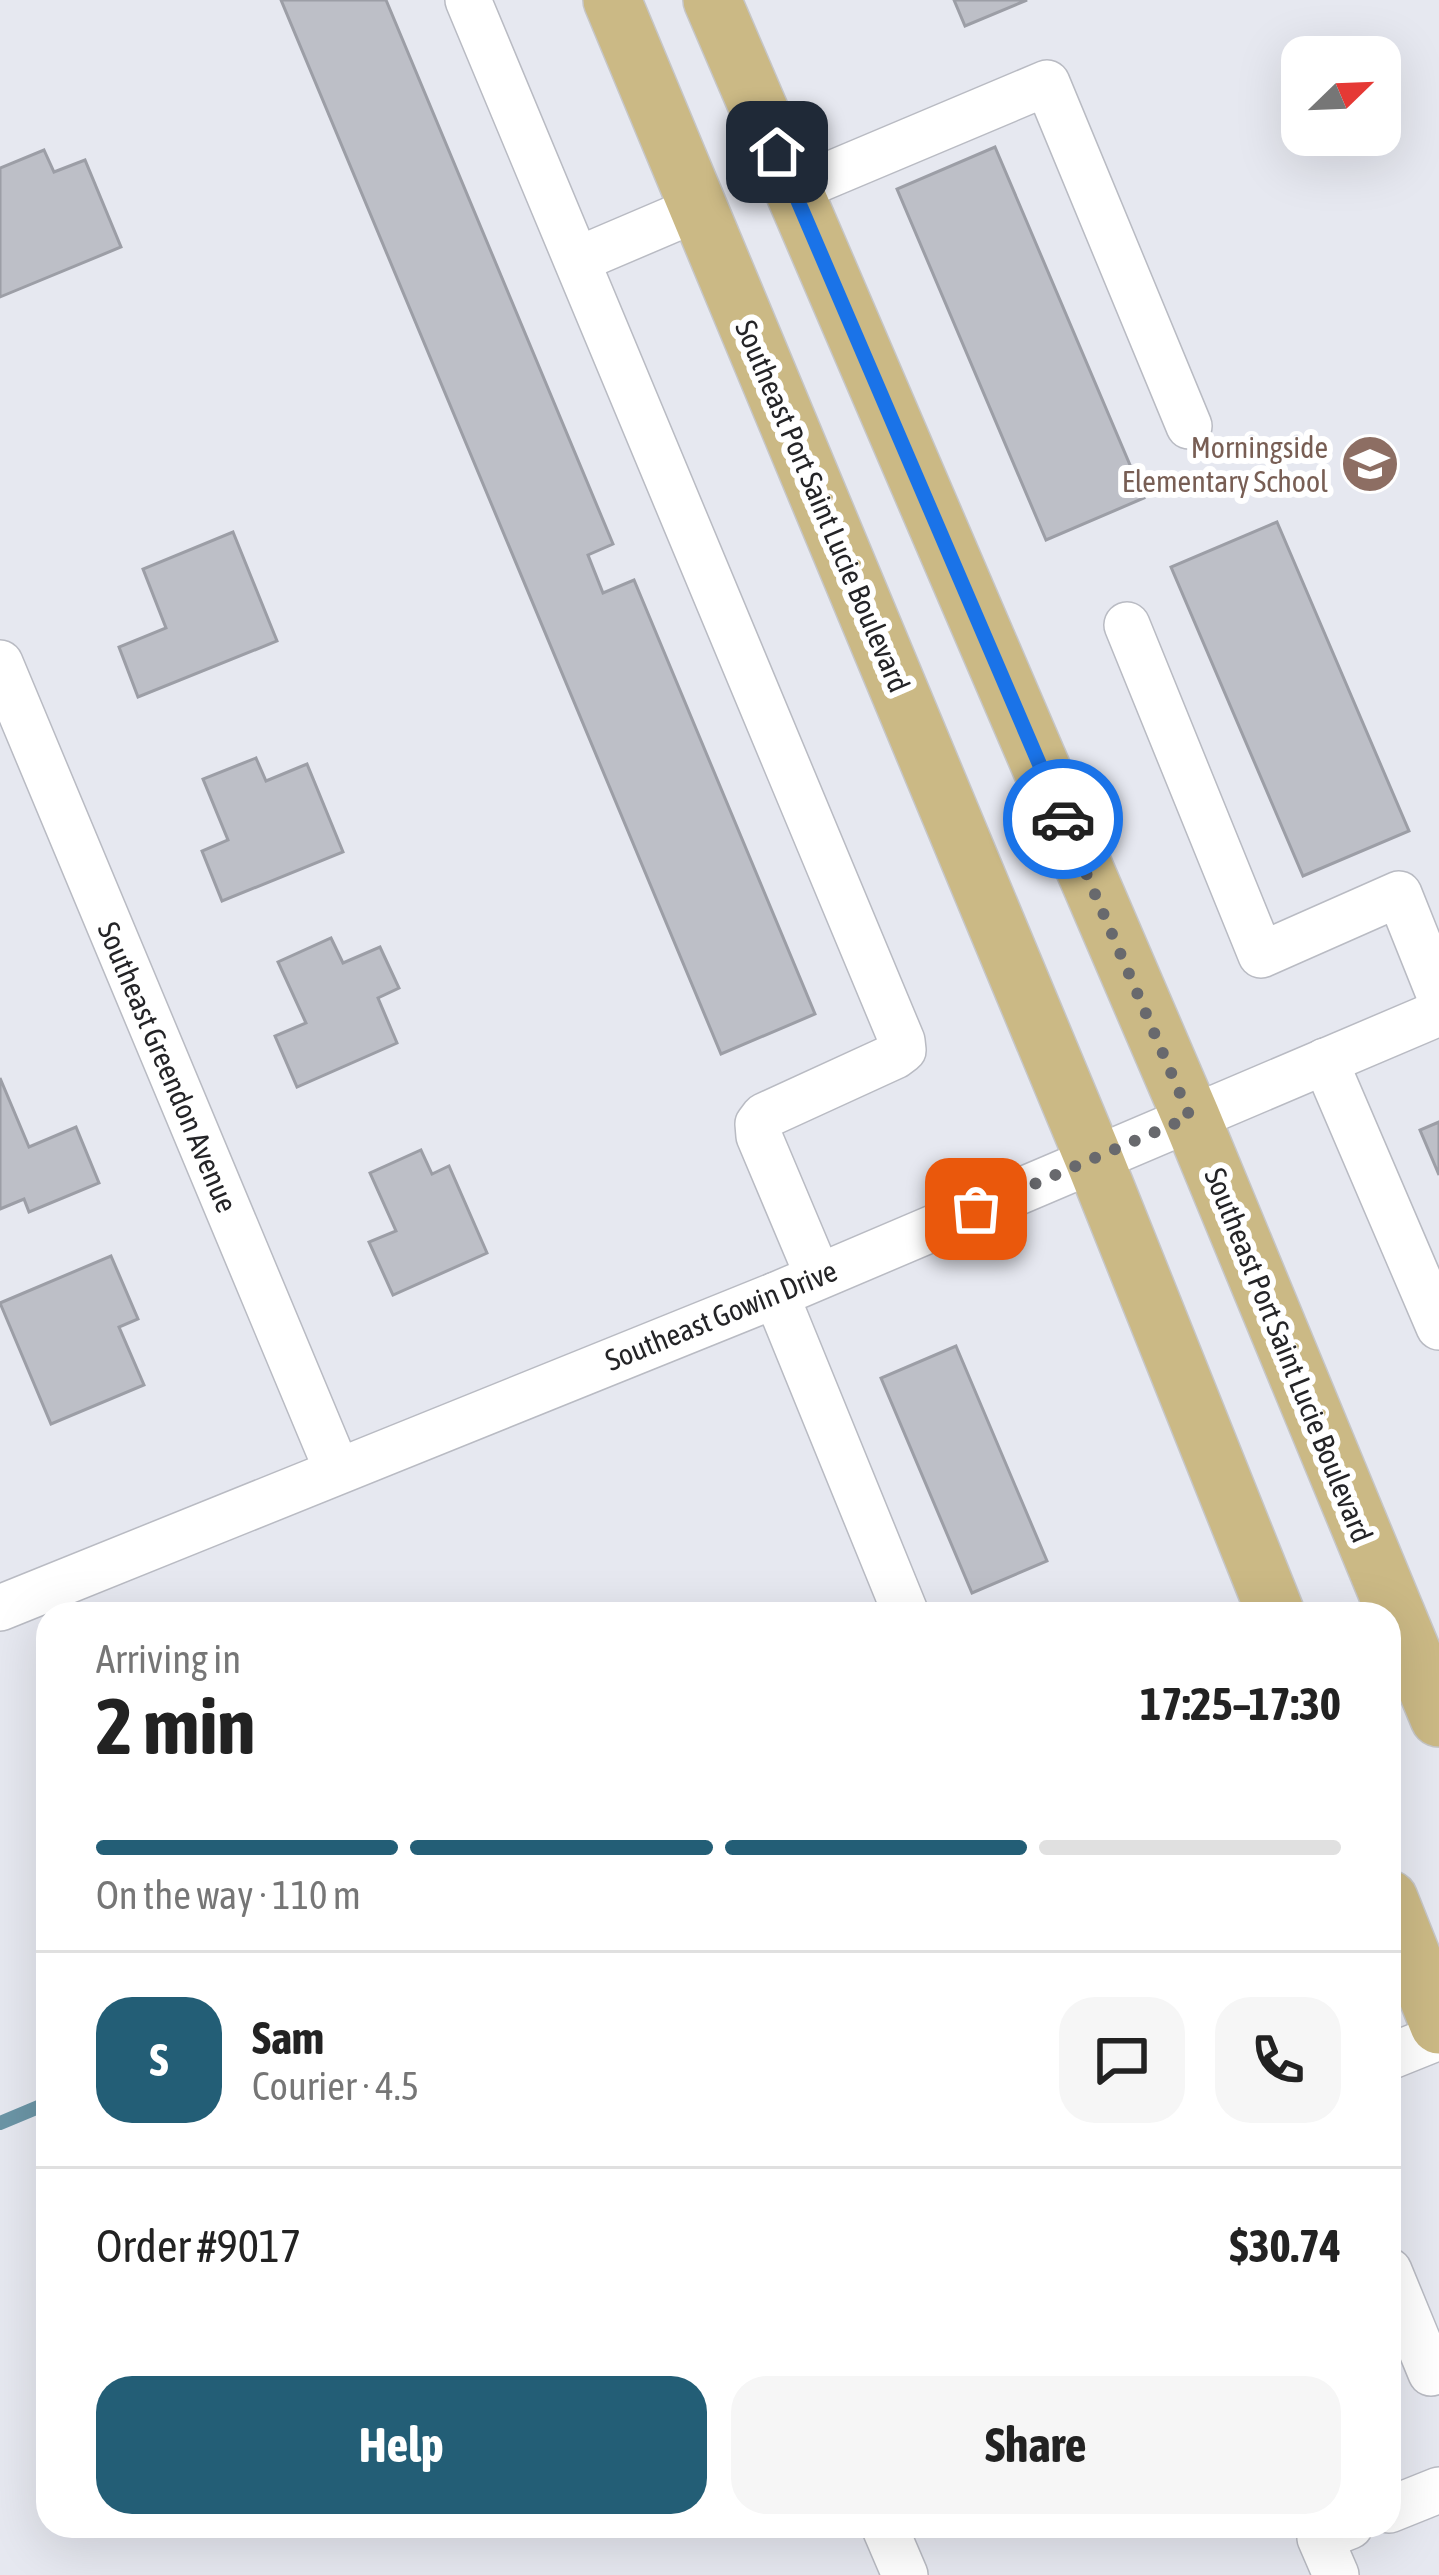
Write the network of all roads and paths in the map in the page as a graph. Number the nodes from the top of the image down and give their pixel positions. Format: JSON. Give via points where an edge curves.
{"nodes":[{"id":1,"x":468,"y":0,"type":"edge"},
{"id":2,"x":612,"y":0,"type":"edge"},
{"id":3,"x":712,"y":0,"type":"edge"},
{"id":4,"x":793,"y":190,"type":"junction"},
{"id":5,"x":699,"y":208,"type":"junction"},
{"id":6,"x":577,"y":260,"type":"junction"},
{"id":7,"x":1189,"y":426,"type":"dead end"},
{"id":8,"x":1127,"y":625,"type":"dead end"},
{"id":9,"x":0,"y":663,"type":"edge"},
{"id":10,"x":1439,"y":994,"type":"edge"},
{"id":11,"x":1439,"y":1013,"type":"edge"},
{"id":12,"x":1325,"y":1060,"type":"junction"},
{"id":13,"x":1190,"y":1117,"type":"junction"},
{"id":14,"x":1094,"y":1159,"type":"junction"},
{"id":15,"x":818,"y":1276,"type":"junction"},
{"id":16,"x":776,"y":1295,"type":"junction"},
{"id":17,"x":1439,"y":1327,"type":"edge"},
{"id":18,"x":337,"y":1470,"type":"junction"},
{"id":19,"x":901,"y":1602,"type":"edge"},
{"id":20,"x":1271,"y":1602,"type":"edge"},
{"id":21,"x":1391,"y":1602,"type":"edge"},
{"id":22,"x":0,"y":1608,"type":"edge"},
{"id":23,"x":1401,"y":1626,"type":"edge"},
{"id":24,"x":1439,"y":1718,"type":"edge"},
{"id":25,"x":1401,"y":1929,"type":"edge"},
{"id":26,"x":1439,"y":2024,"type":"edge"},
{"id":27,"x":1439,"y":2037,"type":"edge"},
{"id":28,"x":1401,"y":2052,"type":"edge"},
{"id":29,"x":1401,"y":2300,"type":"edge"},
{"id":30,"x":1431,"y":2373,"type":"dead end"},
{"id":31,"x":1439,"y":2490,"type":"edge"},
{"id":32,"x":1401,"y":2505,"type":"edge"},
{"id":33,"x":889,"y":2538,"type":"edge"},
{"id":34,"x":1320,"y":2538,"type":"edge"},
{"id":35,"x":905,"y":2575,"type":"edge"},
{"id":36,"x":1336,"y":2575,"type":"edge"}],
"edges":[{"from":1,"to":6,"type":"street"},
{"from":2,"to":5,"type":"main road","name":"Southeast Port Saint Lucie Boulevard"},
{"from":3,"to":4,"type":"main road","name":"Southeast Port Saint Lucie Boulevard"},
{"from":4,"to":7,"type":"street","via":[[1047,83]]},
{"from":4,"to":13,"type":"main road","name":"Southeast Port Saint Lucie Boulevard"},
{"from":5,"to":6,"type":"street"},
{"from":5,"to":14,"type":"main road","name":"Southeast Port Saint Lucie Boulevard"},
{"from":6,"to":15,"type":"street","via":[[902,1041],[896,1056],[758,1124]]},
{"from":8,"to":10,"type":"street","via":[[1261,955],[1399,894]]},
{"from":9,"to":18,"type":"street","name":"Southeast Greendon Avenue"},
{"from":11,"to":12,"type":"street","name":"Southeast Gowin Drive"},
{"from":12,"to":13,"type":"street","name":"Southeast Gowin Drive"},
{"from":12,"to":17,"type":"street"},
{"from":13,"to":14,"type":"street","name":"Southeast Gowin Drive"},
{"from":13,"to":21,"type":"main road","name":"Southeast Port Saint Lucie Boulevard"},
{"from":14,"to":15,"type":"street","name":"Southeast Gowin Drive"},
{"from":14,"to":20,"type":"main road","name":"Southeast Port Saint Lucie Boulevard"},
{"from":15,"to":16,"type":"street","name":"Southeast Gowin Drive"},
{"from":16,"to":18,"type":"street","name":"Southeast Gowin Drive"},
{"from":16,"to":19,"type":"street"},
{"from":18,"to":22,"type":"street","name":"Southeast Gowin Drive"},
{"from":23,"to":24,"type":"main road","name":"Southeast Port Saint Lucie Boulevard"},
{"from":25,"to":26,"type":"main road"},
{"from":27,"to":28,"type":"street"},
{"from":29,"to":30,"type":"street"},
{"from":31,"to":32,"type":"street"},
{"from":33,"to":35,"type":"street"},
{"from":34,"to":36,"type":"street"}]}
